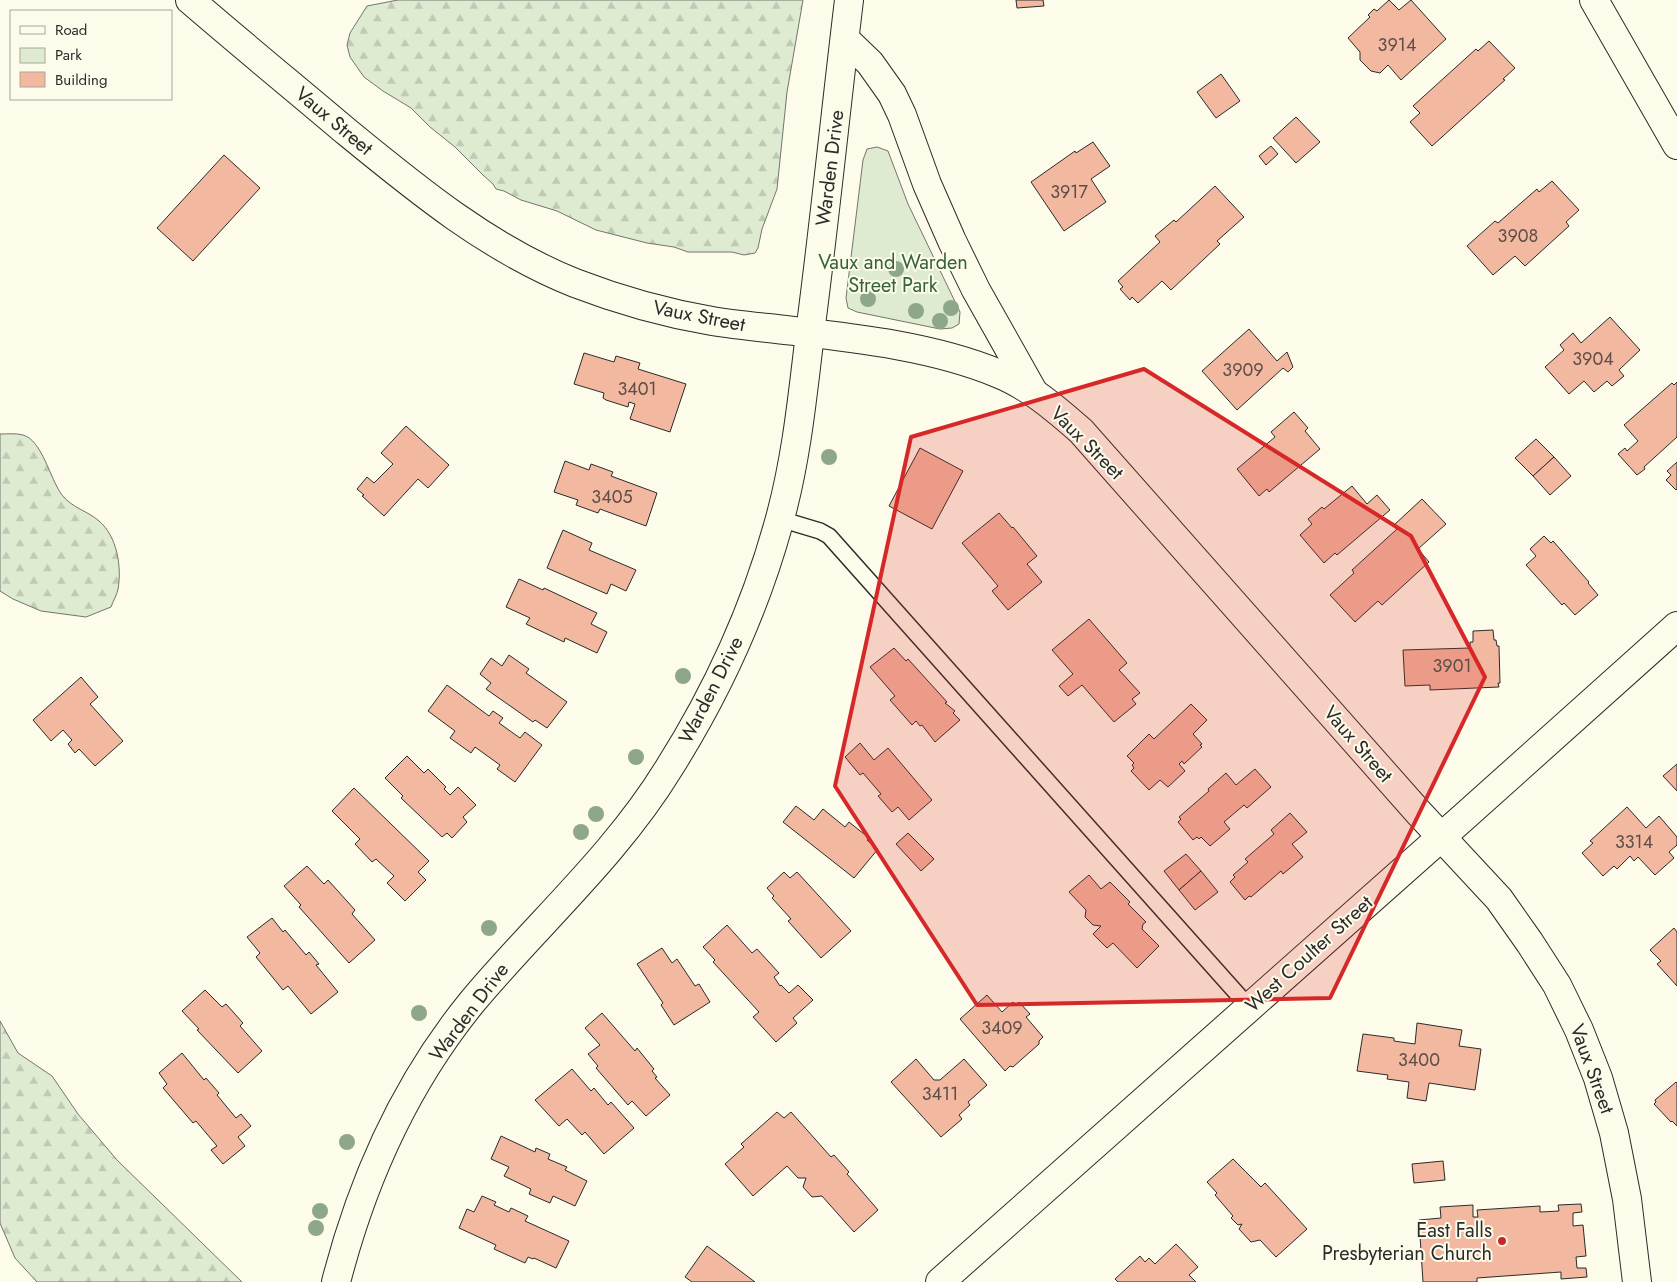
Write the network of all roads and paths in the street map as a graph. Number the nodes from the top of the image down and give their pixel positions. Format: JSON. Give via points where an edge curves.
{"nodes":[{"id":1,"x":190,"y":0,"type":"edge"},
{"id":2,"x":849,"y":0,"type":"edge"},
{"id":3,"x":1594,"y":0,"type":"edge"},
{"id":4,"x":844,"y":39,"type":"junction"},
{"id":5,"x":1677,"y":145,"type":"edge"},
{"id":6,"x":810,"y":334,"type":"junction"},
{"id":7,"x":1034,"y":393,"type":"junction"},
{"id":8,"x":780,"y":518,"type":"junction"},
{"id":9,"x":1677,"y":626,"type":"edge"},
{"id":10,"x":1441,"y":837,"type":"junction"},
{"id":11,"x":1250,"y":1007,"type":"junction"},
{"id":12,"x":336,"y":1282,"type":"edge"},
{"id":13,"x":940,"y":1282,"type":"edge"},
{"id":14,"x":1637,"y":1282,"type":"edge"}],
"edges":[{"from":1,"to":6,"type":"street","name":"Vaux Street","via":[[426,196],[511,252],[574,282],[666,312],[714,322]]},
{"from":2,"to":4,"type":"street","name":"Warden Drive"},
{"from":3,"to":5,"type":"street"},
{"from":4,"to":6,"type":"street","name":"Warden Drive"},
{"from":4,"to":7,"type":"street","via":[[870,63],[892,94],[952,241]]},
{"from":6,"to":7,"type":"street","name":"Vaux Street","via":[[899,346],[962,360],[1000,373]]},
{"from":6,"to":8,"type":"street","name":"Warden Drive","via":[[799,426]]},
{"from":7,"to":10,"type":"street","name":"Vaux Street","via":[[1081,431]]},
{"from":8,"to":11,"type":"lane","via":[[829,536]]},
{"from":8,"to":12,"type":"street","name":"Warden Drive","via":[[748,616],[726,665],[669,768],[641,810],[602,857],[470,1005],[417,1082],[370,1176]]},
{"from":9,"to":10,"type":"street","name":"West Coulter Street"},
{"from":10,"to":11,"type":"street","name":"West Coulter Street"},
{"from":10,"to":14,"type":"street","name":"Vaux Street","via":[[1499,899],[1557,985],[1579,1030],[1598,1078],[1614,1133],[1627,1199]]},
{"from":11,"to":13,"type":"street","name":"West Coulter Street"}]}
